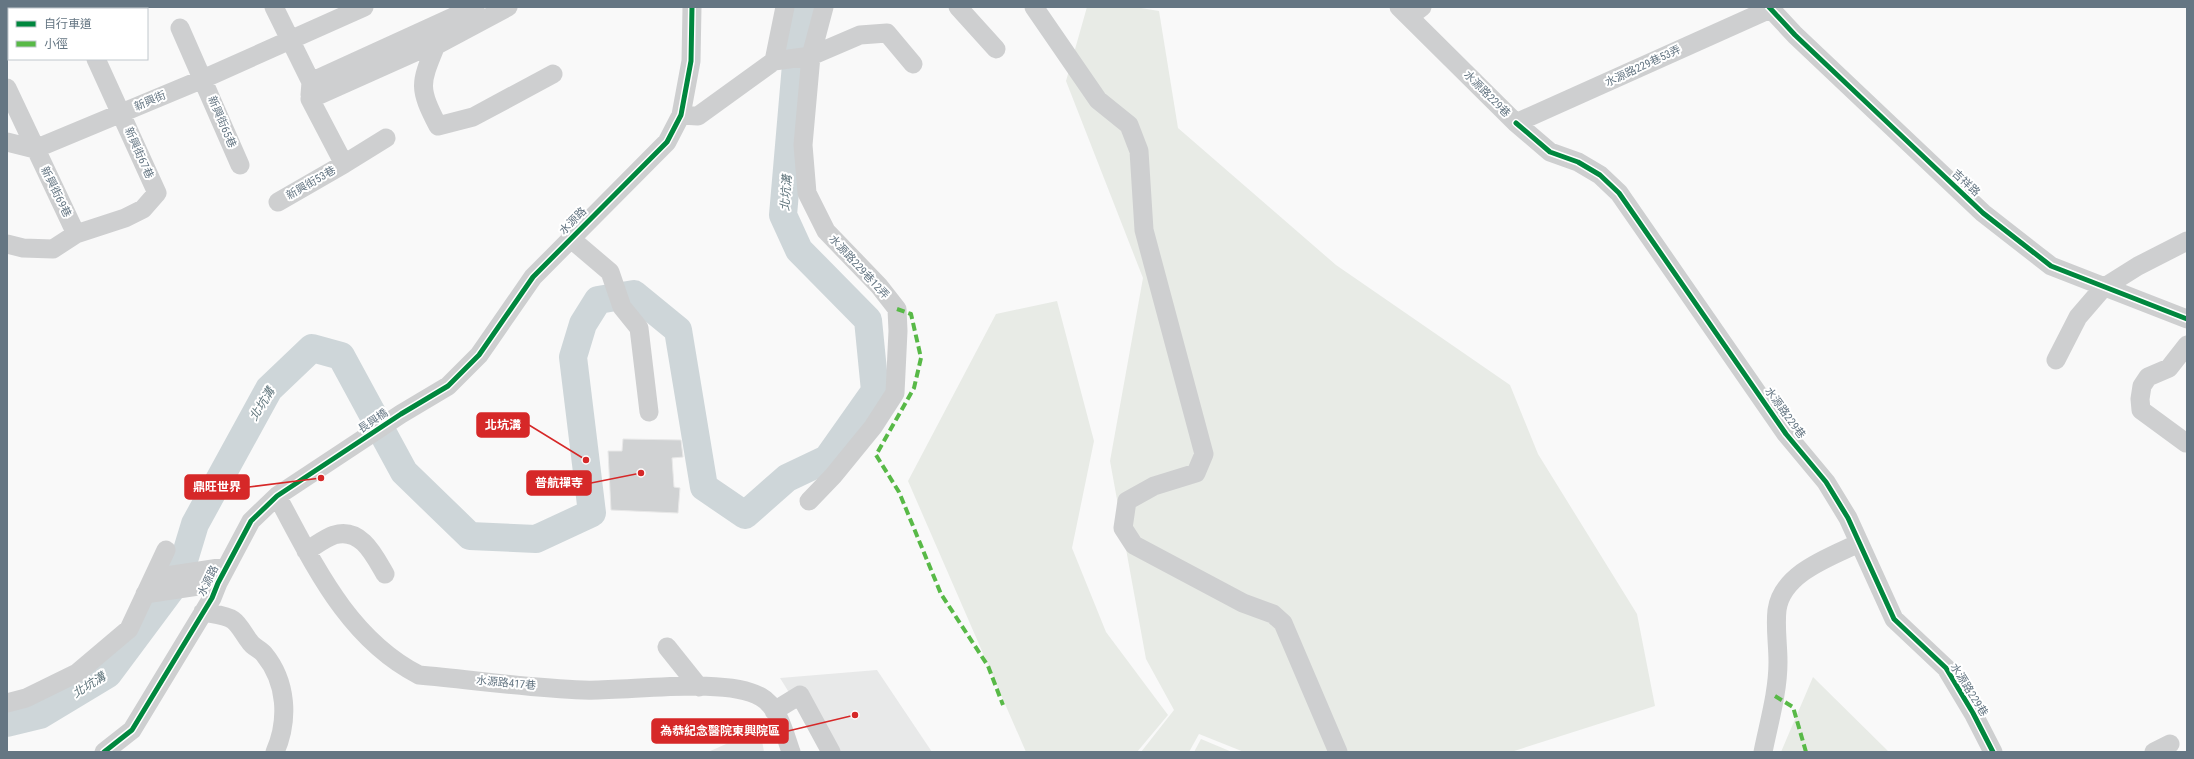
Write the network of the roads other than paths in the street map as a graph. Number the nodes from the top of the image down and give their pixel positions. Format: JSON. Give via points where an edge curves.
{"nodes":[{"id":1,"x":274,"y":7,"type":"edge"},
{"id":2,"x":364,"y":7,"type":"edge"},
{"id":3,"x":474,"y":7,"type":"edge"},
{"id":4,"x":508,"y":7,"type":"edge"},
{"id":5,"x":692,"y":7,"type":"edge"},
{"id":6,"x":785,"y":7,"type":"edge"},
{"id":7,"x":824,"y":7,"type":"edge"},
{"id":8,"x":958,"y":7,"type":"edge"},
{"id":9,"x":1034,"y":7,"type":"edge"},
{"id":10,"x":1769,"y":8,"type":"edge"},
{"id":11,"x":1410,"y":10,"type":"edge"},
{"id":12,"x":180,"y":28,"type":"dead end"},
{"id":13,"x":432,"y":37,"type":"junction"},
{"id":14,"x":290,"y":41,"type":"junction"},
{"id":15,"x":996,"y":49,"type":"dead end"},
{"id":16,"x":811,"y":56,"type":"junction"},
{"id":17,"x":96,"y":60,"type":"edge"},
{"id":18,"x":774,"y":61,"type":"junction"},
{"id":19,"x":913,"y":64,"type":"dead end"},
{"id":20,"x":553,"y":74,"type":"dead end"},
{"id":21,"x":203,"y":79,"type":"junction"},
{"id":22,"x":7,"y":88,"type":"edge"},
{"id":23,"x":311,"y":91,"type":"junction"},
{"id":24,"x":121,"y":113,"type":"junction"},
{"id":25,"x":681,"y":115,"type":"junction"},
{"id":26,"x":1516,"y":123,"type":"junction"},
{"id":27,"x":386,"y":138,"type":"dead end"},
{"id":28,"x":7,"y":142,"type":"edge"},
{"id":29,"x":35,"y":149,"type":"junction"},
{"id":30,"x":344,"y":164,"type":"junction"},
{"id":31,"x":240,"y":165,"type":"dead end"},
{"id":32,"x":278,"y":202,"type":"dead end"},
{"id":33,"x":76,"y":234,"type":"junction"},
{"id":34,"x":570,"y":238,"type":"junction"},
{"id":35,"x":2187,"y":241,"type":"edge"},
{"id":36,"x":7,"y":244,"type":"edge"},
{"id":37,"x":2104,"y":288,"type":"junction"},
{"id":38,"x":2187,"y":319,"type":"edge"},
{"id":39,"x":2187,"y":345,"type":"edge"},
{"id":40,"x":2056,"y":360,"type":"dead end"},
{"id":41,"x":649,"y":412,"type":"dead end"},
{"id":42,"x":401,"y":414,"type":"joint"},
{"id":43,"x":2186,"y":442,"type":"edge"},
{"id":44,"x":357,"y":444,"type":"joint"},
{"id":45,"x":277,"y":496,"type":"junction"},
{"id":46,"x":809,"y":501,"type":"dead end"},
{"id":47,"x":1859,"y":543,"type":"junction"},
{"id":48,"x":166,"y":550,"type":"dead end"},
{"id":49,"x":306,"y":551,"type":"junction"},
{"id":50,"x":385,"y":574,"type":"dead end"},
{"id":51,"x":222,"y":575,"type":"junction"},
{"id":52,"x":149,"y":586,"type":"junction"},
{"id":53,"x":203,"y":612,"type":"junction"},
{"id":54,"x":667,"y":647,"type":"dead end"},
{"id":55,"x":700,"y":687,"type":"junction"},
{"id":56,"x":7,"y":703,"type":"edge"},
{"id":57,"x":774,"y":711,"type":"junction"},
{"id":58,"x":104,"y":752,"type":"edge"},
{"id":59,"x":275,"y":752,"type":"edge"},
{"id":60,"x":791,"y":752,"type":"edge"},
{"id":61,"x":831,"y":752,"type":"edge"},
{"id":62,"x":1338,"y":752,"type":"edge"},
{"id":63,"x":1763,"y":752,"type":"edge"},
{"id":64,"x":1992,"y":752,"type":"edge"}],
"edges":[{"from":1,"to":14,"type":"street","name":"新興街53巷"},
{"from":2,"to":14,"type":"street","name":"新興街"},
{"from":3,"to":13,"type":"street"},
{"from":4,"to":13,"type":"street"},
{"from":5,"to":25,"type":"street","name":"水源路","via":[[691,61]]},
{"from":6,"to":18,"type":"street"},
{"from":7,"to":16,"type":"street","name":"水源路229巷12弄"},
{"from":8,"to":15,"type":"street"},
{"from":9,"to":62,"type":"street","via":[[1098,100],[1129,125],[1139,151],[1144,230],[1204,454],[1196,473],[1154,486],[1127,501],[1123,528],[1134,545],[1243,603],[1273,614],[1283,623]]},
{"from":10,"to":26,"type":"street","name":"水源路229巷53弄"},
{"from":10,"to":37,"type":"street","name":"吉祥路","via":[[1794,35],[1983,213],[2051,266]]},
{"from":11,"to":26,"type":"street","name":"水源路229巷"},
{"from":12,"to":21,"type":"street","name":"新興街65巷"},
{"from":13,"to":20,"type":"street","via":[[422,83],[427,105],[438,126],[473,118]]},
{"from":13,"to":23,"type":"street"},
{"from":14,"to":21,"type":"street","name":"新興街"},
{"from":14,"to":23,"type":"street","name":"新興街53巷"},
{"from":16,"to":18,"type":"street"},
{"from":16,"to":19,"type":"street","via":[[860,35],[887,33]]},
{"from":16,"to":46,"type":"street","name":"水源路229巷12弄","via":[[802,144],[807,193],[826,231],[879,286],[897,309],[898,331],[895,393],[833,476]]},
{"from":17,"to":24,"type":"street","name":"新興街67巷"},
{"from":18,"to":25,"type":"street","via":[[698,116]]},
{"from":21,"to":24,"type":"street","name":"新興街"},
{"from":21,"to":31,"type":"street","name":"新興街65巷"},
{"from":22,"to":29,"type":"street","name":"新興街69巷"},
{"from":23,"to":30,"type":"street","name":"新興街53巷"},
{"from":24,"to":29,"type":"street","name":"新興街"},
{"from":24,"to":33,"type":"street","name":"新興街67巷","via":[[157,193],[143,209]]},
{"from":25,"to":34,"type":"street","name":"水源路","via":[[667,142]]},
{"from":26,"to":47,"type":"street","name":"水源路229巷","via":[[1550,152],[1578,162],[1600,175],[1619,193],[1782,427],[1826,482],[1848,518]]},
{"from":27,"to":30,"type":"street","name":"新興街53巷"},
{"from":28,"to":29,"type":"street"},
{"from":29,"to":33,"type":"street","name":"新興街69巷"},
{"from":30,"to":32,"type":"street","name":"新興街53巷"},
{"from":33,"to":36,"type":"street","via":[[53,249],[23,248]]},
{"from":34,"to":41,"type":"street","via":[[610,272],[622,307],[639,328]]},
{"from":34,"to":42,"type":"street","name":"水源路","via":[[533,277],[479,356],[448,386]]},
{"from":35,"to":37,"type":"street","via":[[2138,266]]},
{"from":37,"to":38,"type":"street","name":"吉祥路"},
{"from":37,"to":40,"type":"street","via":[[2078,317]]},
{"from":39,"to":43,"type":"street","via":[[2169,368],[2148,377],[2142,386],[2140,399],[2141,410]]},
{"from":42,"to":44,"type":"street","name":"長興橋"},
{"from":44,"to":45,"type":"street","name":"水源路"},
{"from":45,"to":49,"type":"street","name":"水源路417巷"},
{"from":45,"to":51,"type":"street","name":"水源路","via":[[251,521]]},
{"from":47,"to":63,"type":"street","via":[[1798,575],[1784,593],[1777,609],[1778,662]]},
{"from":47,"to":64,"type":"street","name":"水源路229巷","via":[[1894,619],[1946,668],[1973,713]]},
{"from":48,"to":52,"type":"street"},
{"from":49,"to":50,"type":"street","via":[[334,535],[350,534],[367,544]]},
{"from":49,"to":55,"type":"street","name":"水源路417巷","via":[[344,611],[362,633],[397,663],[420,675],[583,690]]},
{"from":51,"to":52,"type":"street"},
{"from":51,"to":53,"type":"street","name":"水源路"},
{"from":52,"to":56,"type":"street","via":[[129,629],[77,673],[26,698]]},
{"from":53,"to":58,"type":"street","name":"水源路","via":[[132,730]]},
{"from":53,"to":59,"type":"street","via":[[233,620],[250,643],[263,653],[277,675],[283,694],[284,715],[281,738]]},
{"from":54,"to":55,"type":"street"},
{"from":55,"to":57,"type":"street","name":"水源路417巷","via":[[742,690],[762,697]]},
{"from":57,"to":60,"type":"street","name":"水源路417巷"},
{"from":57,"to":61,"type":"street","via":[[800,695]]}]}
